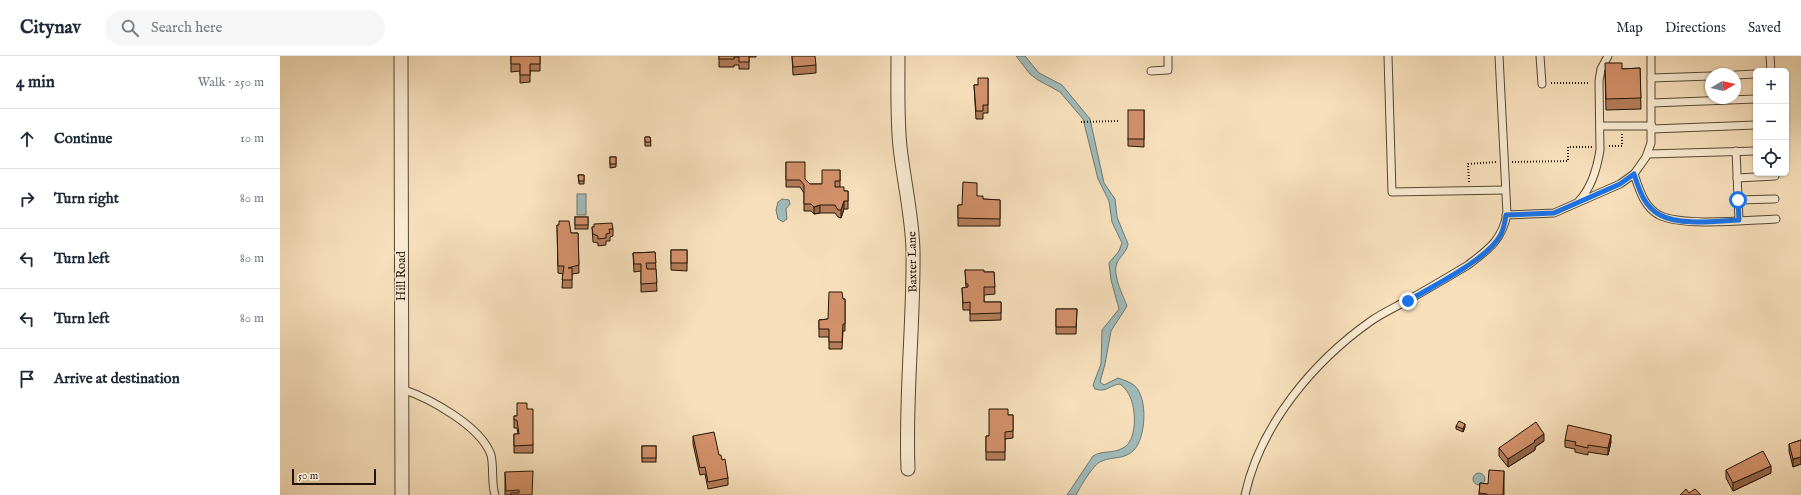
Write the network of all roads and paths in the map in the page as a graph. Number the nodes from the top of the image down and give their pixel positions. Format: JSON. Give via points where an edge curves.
{"nodes":[{"id":1,"x":401,"y":56,"type":"edge"},
{"id":2,"x":898,"y":56,"type":"edge"},
{"id":3,"x":1168,"y":56,"type":"edge"},
{"id":4,"x":1388,"y":56,"type":"edge"},
{"id":5,"x":1499,"y":56,"type":"edge"},
{"id":6,"x":1540,"y":56,"type":"edge"},
{"id":7,"x":1608,"y":56,"type":"edge"},
{"id":8,"x":1651,"y":56,"type":"edge"},
{"id":9,"x":1770,"y":56,"type":"edge"},
{"id":10,"x":1771,"y":68,"type":"edge"},
{"id":11,"x":1151,"y":71,"type":"dead end"},
{"id":12,"x":1753,"y":74,"type":"edge"},
{"id":13,"x":1741,"y":75,"type":"edge"},
{"id":14,"x":1705,"y":76,"type":"edge"},
{"id":15,"x":1651,"y":78,"type":"junction"},
{"id":16,"x":1599,"y":82,"type":"junction"},
{"id":17,"x":1542,"y":84,"type":"joint"},
{"id":18,"x":1753,"y":99,"type":"edge"},
{"id":19,"x":1652,"y":103,"type":"junction"},
{"id":20,"x":1118,"y":121,"type":"dead end"},
{"id":21,"x":1081,"y":122,"type":"dead end"},
{"id":22,"x":1753,"y":125,"type":"edge"},
{"id":23,"x":1600,"y":126,"type":"junction"},
{"id":24,"x":1652,"y":128,"type":"junction"},
{"id":25,"x":1622,"y":130,"type":"dead end"},
{"id":26,"x":1599,"y":146,"type":"dead end"},
{"id":27,"x":1606,"y":146,"type":"dead end"},
{"id":28,"x":1753,"y":150,"type":"edge"},
{"id":29,"x":1736,"y":151,"type":"junction"},
{"id":30,"x":1648,"y":154,"type":"junction"},
{"id":31,"x":1504,"y":162,"type":"junction"},
{"id":32,"x":1634,"y":174,"type":"junction"},
{"id":33,"x":1775,"y":176,"type":"dead end"},
{"id":34,"x":1737,"y":178,"type":"junction"},
{"id":35,"x":1505,"y":190,"type":"junction"},
{"id":36,"x":1470,"y":191,"type":"junction"},
{"id":37,"x":1775,"y":199,"type":"dead end"},
{"id":38,"x":1738,"y":200,"type":"junction"},
{"id":39,"x":1578,"y":202,"type":"junction"},
{"id":40,"x":1506,"y":215,"type":"junction"},
{"id":41,"x":1776,"y":219,"type":"dead end"},
{"id":42,"x":1739,"y":220,"type":"junction"},
{"id":43,"x":402,"y":389,"type":"junction"},
{"id":44,"x":908,"y":469,"type":"dead end"},
{"id":45,"x":402,"y":495,"type":"edge"},
{"id":46,"x":495,"y":495,"type":"edge"},
{"id":47,"x":1245,"y":495,"type":"edge"}],
"edges":[{"from":1,"to":43,"type":"street","name":"Hill Road"},
{"from":2,"to":44,"type":"street","name":"Baxter Lane","via":[[899,126],[913,249]]},
{"from":3,"to":11,"type":"lane","via":[[1168,70]]},
{"from":4,"to":36,"type":"lane","via":[[1392,192]]},
{"from":5,"to":31,"type":"lane"},
{"from":6,"to":17,"type":"lane"},
{"from":7,"to":16,"type":"lane","via":[[1601,69]]},
{"from":8,"to":15,"type":"lane"},
{"from":9,"to":10,"type":"lane"},
{"from":12,"to":13,"type":"lane"},
{"from":14,"to":15,"type":"lane"},
{"from":15,"to":19,"type":"lane"},
{"from":16,"to":17,"type":"path"},
{"from":16,"to":23,"type":"lane"},
{"from":18,"to":19,"type":"lane"},
{"from":19,"to":24,"type":"lane"},
{"from":20,"to":21,"type":"path"},
{"from":22,"to":24,"type":"lane"},
{"from":23,"to":24,"type":"lane"},
{"from":23,"to":39,"type":"lane","via":[[1600,150],[1596,170],[1589,188]]},
{"from":24,"to":30,"type":"lane"},
{"from":25,"to":27,"type":"path","via":[[1622,146]]},
{"from":26,"to":31,"type":"path","via":[[1568,147],[1568,161]]},
{"from":28,"to":29,"type":"lane"},
{"from":29,"to":30,"type":"lane"},
{"from":29,"to":34,"type":"lane"},
{"from":30,"to":32,"type":"lane"},
{"from":31,"to":35,"type":"lane"},
{"from":31,"to":36,"type":"path","via":[[1468,164]]},
{"from":32,"to":39,"type":"lane","via":[[1620,184]]},
{"from":32,"to":42,"type":"lane","via":[[1644,199],[1660,215],[1688,221]]},
{"from":33,"to":34,"type":"lane"},
{"from":34,"to":38,"type":"lane"},
{"from":35,"to":36,"type":"lane"},
{"from":35,"to":40,"type":"lane"},
{"from":37,"to":38,"type":"lane"},
{"from":38,"to":42,"type":"lane"},
{"from":39,"to":40,"type":"lane","via":[[1554,213]]},
{"from":40,"to":47,"type":"lane","via":[[1500,236],[1483,254],[1373,320],[1318,366],[1270,431]]},
{"from":41,"to":42,"type":"lane"},
{"from":43,"to":45,"type":"street","name":"Hill Road"},
{"from":43,"to":46,"type":"lane","via":[[456,416],[482,441],[491,456]]}]}
